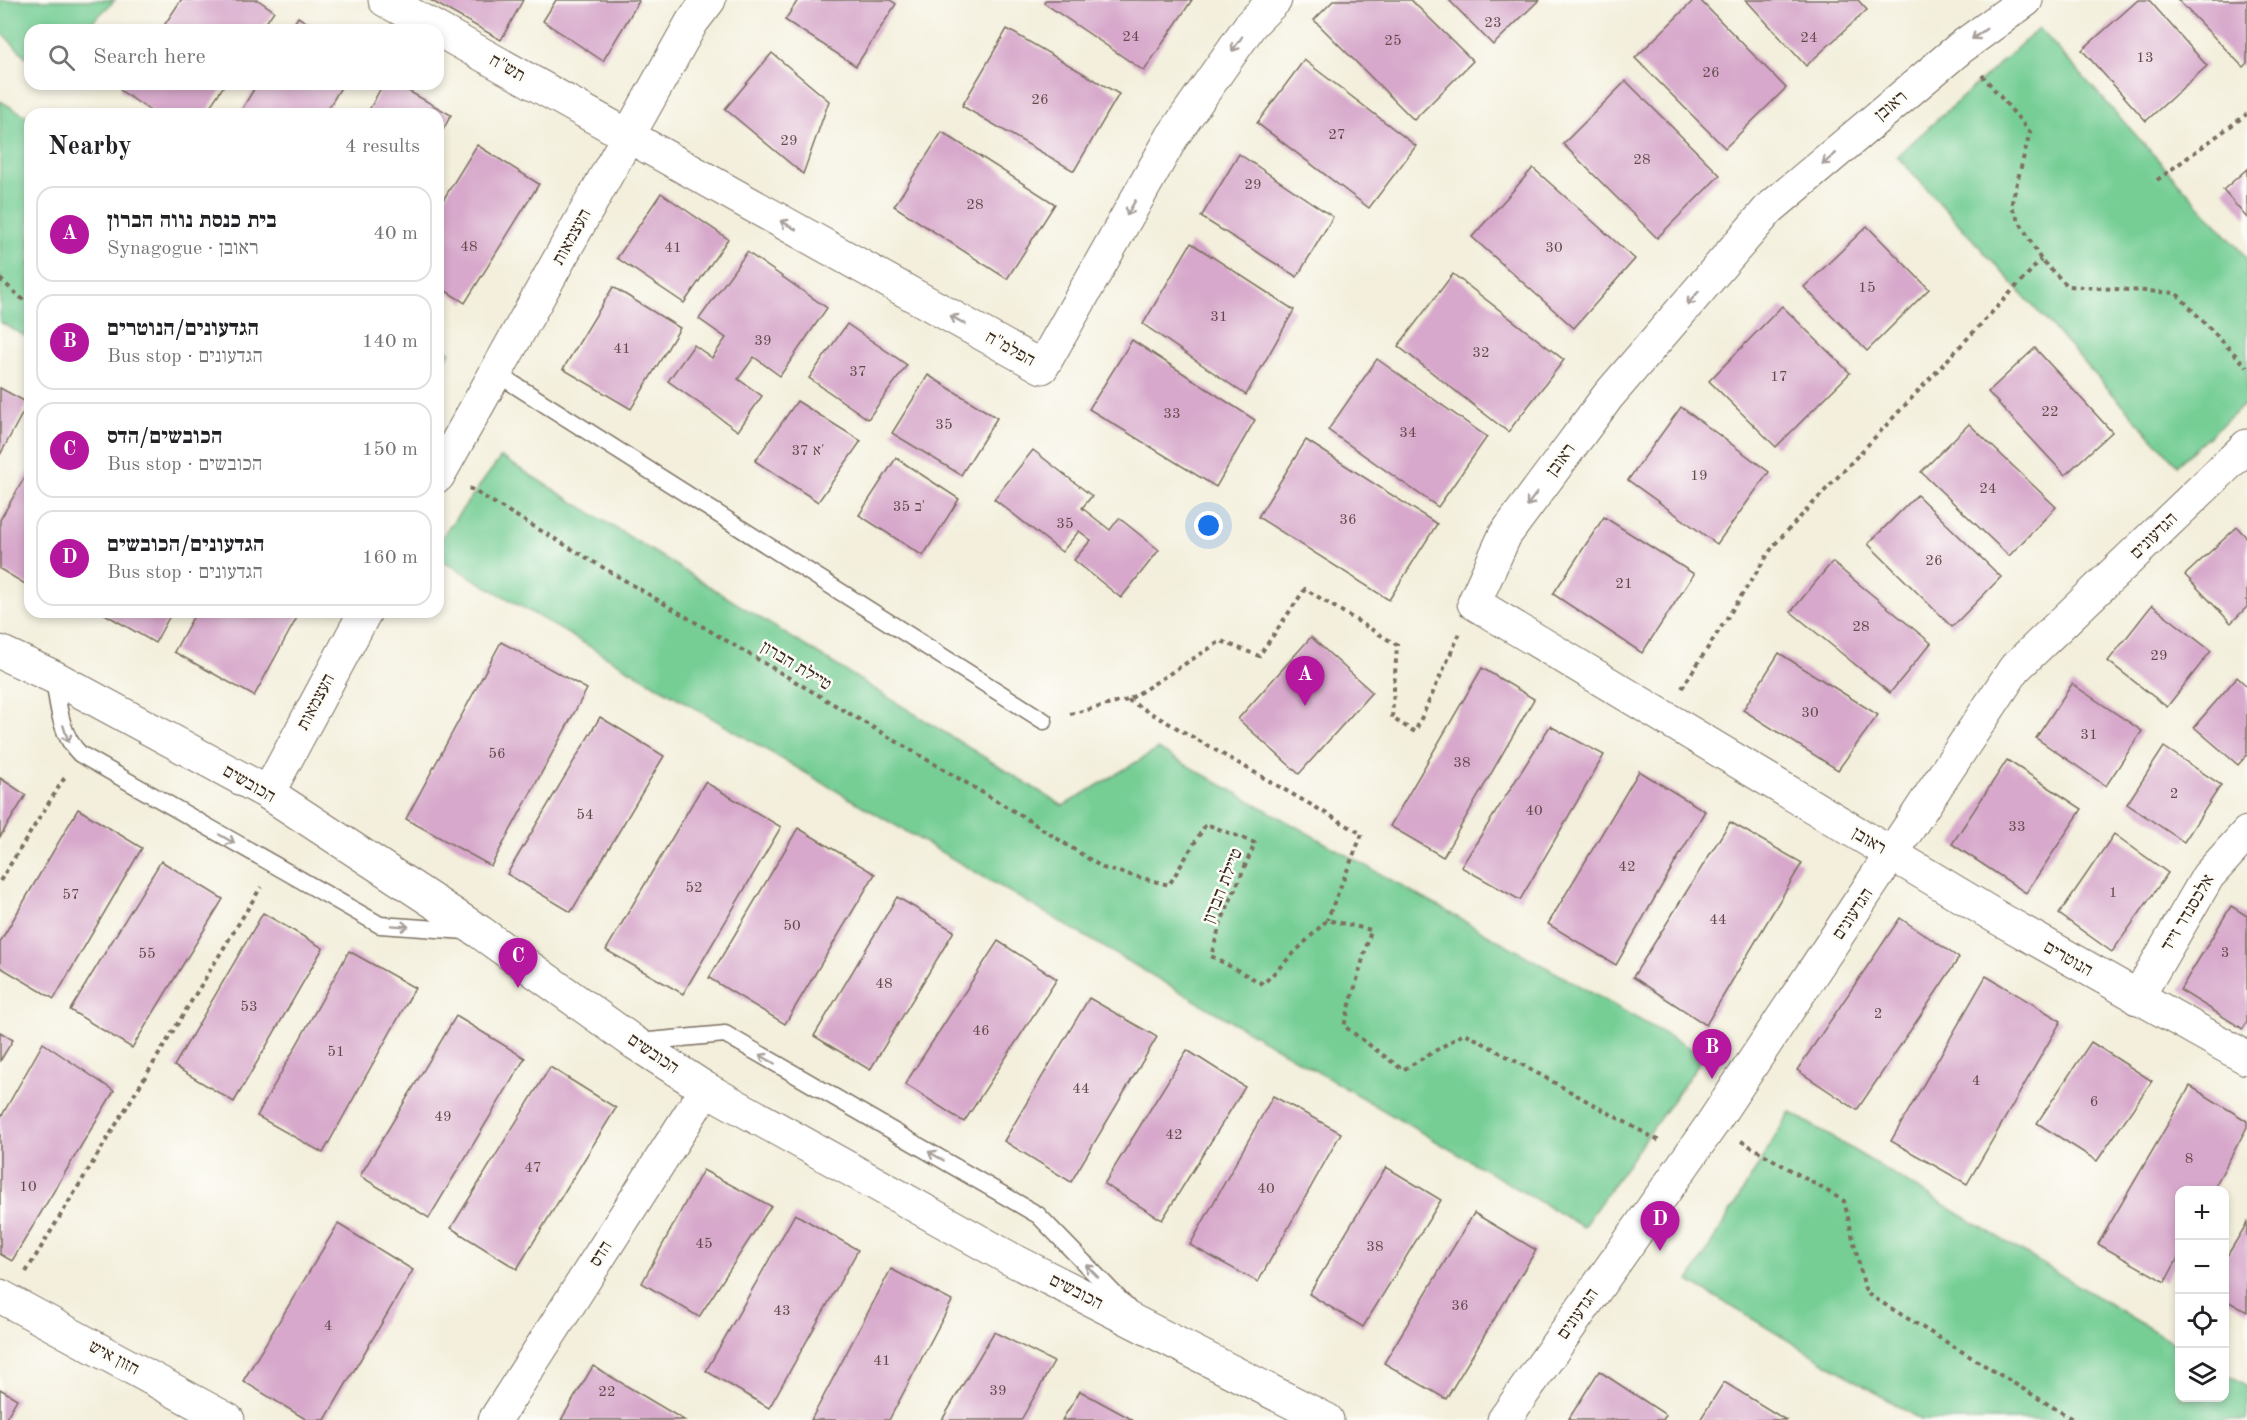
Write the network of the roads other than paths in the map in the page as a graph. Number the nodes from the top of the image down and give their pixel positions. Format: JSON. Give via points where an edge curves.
{"nodes":[{"id":1,"x":386,"y":0,"type":"edge"},
{"id":2,"x":709,"y":0,"type":"edge"},
{"id":3,"x":1275,"y":0,"type":"edge"},
{"id":4,"x":2026,"y":0,"type":"edge"},
{"id":5,"x":429,"y":24,"type":"edge"},
{"id":6,"x":444,"y":32,"type":"edge"},
{"id":7,"x":629,"y":136,"type":"junction"},
{"id":8,"x":496,"y":373,"type":"junction"},
{"id":9,"x":2247,"y":447,"type":"edge"},
{"id":10,"x":444,"y":465,"type":"edge"},
{"id":11,"x":362,"y":618,"type":"edge"},
{"id":12,"x":0,"y":652,"type":"edge"},
{"id":13,"x":54,"y":677,"type":"junction"},
{"id":14,"x":1044,"y":721,"type":"road end"},
{"id":15,"x":268,"y":793,"type":"junction"},
{"id":16,"x":2247,"y":833,"type":"edge"},
{"id":17,"x":1892,"y":855,"type":"junction"},
{"id":18,"x":480,"y":932,"type":"junction"},
{"id":19,"x":2137,"y":998,"type":"junction"},
{"id":20,"x":635,"y":1042,"type":"junction"},
{"id":21,"x":2247,"y":1058,"type":"edge"},
{"id":22,"x":706,"y":1089,"type":"junction"},
{"id":23,"x":4,"y":1299,"type":"edge"},
{"id":24,"x":1147,"y":1328,"type":"junction"},
{"id":25,"x":228,"y":1420,"type":"edge"},
{"id":26,"x":495,"y":1420,"type":"edge"},
{"id":27,"x":1327,"y":1420,"type":"edge"},
{"id":28,"x":1504,"y":1420,"type":"edge"}],
"edges":[{"from":1,"to":5,"type":"street","name":"תש\"ח"},
{"from":2,"to":7,"type":"street","name":"העצמאות","via":[[692,22]]},
{"from":3,"to":7,"type":"street","name":"הפלמ\"ח","one_way":true,"via":[[1251,24],[1172,137],[1042,367]]},
{"from":4,"to":17,"type":"street","name":"ראובן","one_way":true,"via":[[1960,48],[1769,209],[1608,396],[1505,535],[1474,603]]},
{"from":6,"to":7,"type":"street","name":"תש\"ח"},
{"from":7,"to":8,"type":"street","name":"העצמאות"},
{"from":8,"to":10,"type":"street","name":"העצמאות"},
{"from":8,"to":14,"type":"lane"},
{"from":9,"to":17,"type":"street","name":"הגדעונים","via":[[2015,668]]},
{"from":11,"to":15,"type":"street","name":"העצמאות"},
{"from":12,"to":13,"type":"street","name":"הכובשים"},
{"from":13,"to":15,"type":"street","name":"הכובשים"},
{"from":13,"to":18,"type":"lane","one_way":true,"via":[[59,712],[70,744],[80,754],[381,925]]},
{"from":15,"to":18,"type":"street","name":"הכובשים"},
{"from":16,"to":19,"type":"street","name":"אלכסנדר זייד","via":[[2208,876]]},
{"from":17,"to":19,"type":"street","name":"הנוטרים"},
{"from":17,"to":28,"type":"street","name":"הגדעונים","via":[[1712,1124]]},
{"from":18,"to":20,"type":"street","name":"הכובשים"},
{"from":19,"to":21,"type":"street","name":"הנוטרים"},
{"from":20,"to":22,"type":"street","name":"הכובשים"},
{"from":24,"to":20,"type":"lane","one_way":true,"via":[[1038,1215],[725,1034]]},
{"from":22,"to":24,"type":"street","name":"הכובשים","via":[[1009,1258]]},
{"from":22,"to":26,"type":"street","name":"הדס"},
{"from":23,"to":25,"type":"street","name":"חזון איש"},
{"from":24,"to":27,"type":"street","name":"הכובשים"}]}
